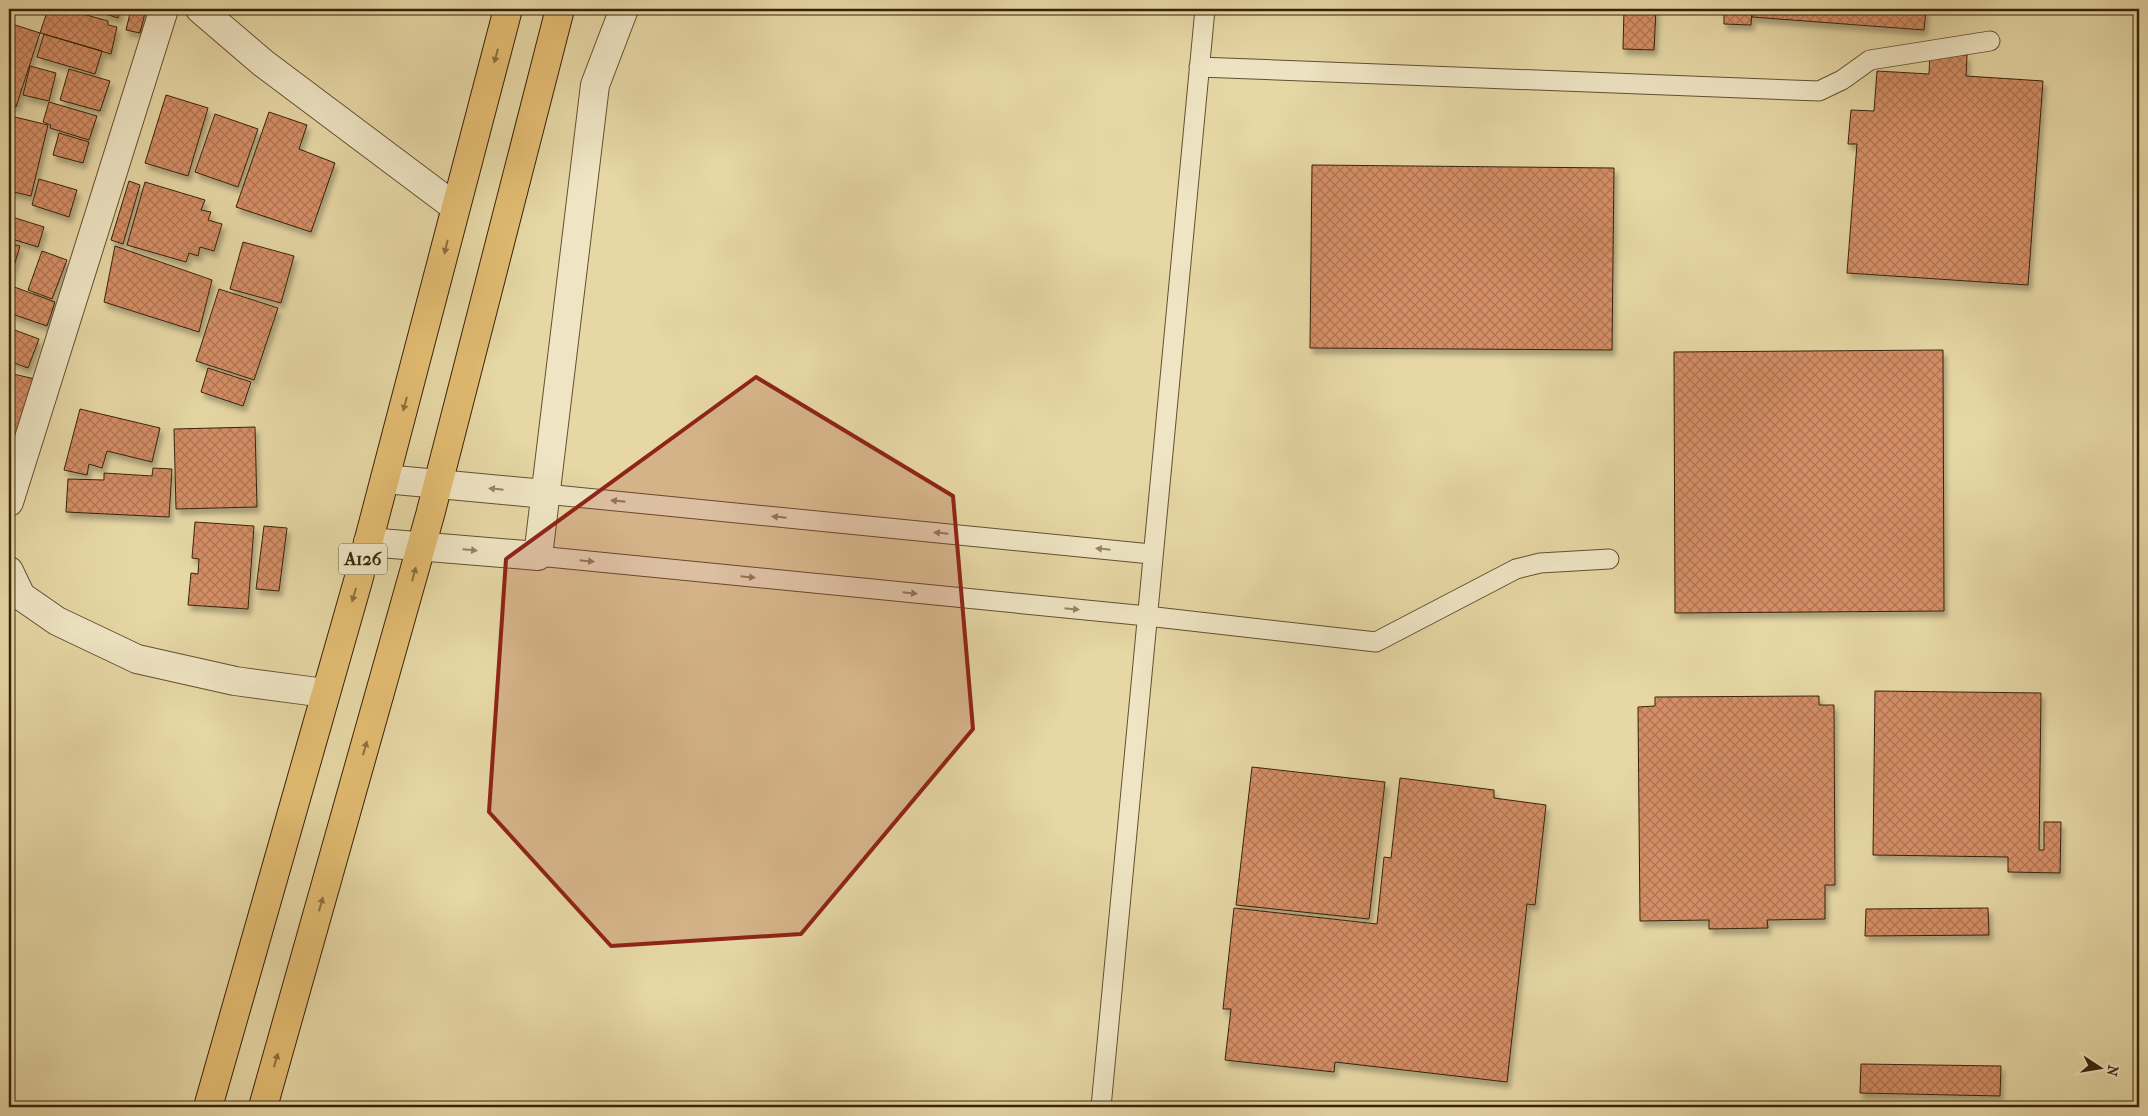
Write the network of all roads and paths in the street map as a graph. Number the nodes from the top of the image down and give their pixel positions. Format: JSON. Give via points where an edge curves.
{"nodes":[{"id":1,"x":164,"y":9,"type":"edge"},
{"id":2,"x":200,"y":9,"type":"edge"},
{"id":3,"x":508,"y":9,"type":"edge"},
{"id":4,"x":560,"y":9,"type":"edge"},
{"id":5,"x":624,"y":9,"type":"edge"},
{"id":6,"x":1205,"y":9,"type":"edge"},
{"id":7,"x":1990,"y":40,"type":"dead end"},
{"id":8,"x":1199,"y":67,"type":"junction"},
{"id":9,"x":455,"y":207,"type":"junction"},
{"id":10,"x":386,"y":479,"type":"junction"},
{"id":11,"x":438,"y":484,"type":"junction"},
{"id":12,"x":545,"y":494,"type":"junction"},
{"id":13,"x":9,"y":502,"type":"edge"},
{"id":14,"x":368,"y":542,"type":"junction"},
{"id":15,"x":421,"y":546,"type":"junction"},
{"id":16,"x":1151,"y":554,"type":"junction"},
{"id":17,"x":538,"y":556,"type":"junction"},
{"id":18,"x":1609,"y":559,"type":"dead end"},
{"id":19,"x":9,"y":571,"type":"edge"},
{"id":20,"x":1147,"y":616,"type":"junction"},
{"id":21,"x":325,"y":692,"type":"junction"},
{"id":22,"x":208,"y":1107,"type":"edge"},
{"id":23,"x":263,"y":1107,"type":"edge"},
{"id":24,"x":1101,"y":1107,"type":"edge"}],
"edges":[{"from":1,"to":13,"type":"street"},
{"from":2,"to":9,"type":"street","via":[[263,63]]},
{"from":3,"to":9,"type":"highway","number":"A126","one_way":true},
{"from":4,"to":11,"type":"highway","number":"A126"},
{"from":5,"to":12,"type":"street","via":[[595,84]]},
{"from":6,"to":8,"type":"lane"},
{"from":7,"to":8,"type":"lane","via":[[1870,60],[1842,80],[1819,91]]},
{"from":8,"to":16,"type":"lane"},
{"from":9,"to":10,"type":"highway","number":"A126","one_way":true},
{"from":10,"to":11,"type":"street"},
{"from":10,"to":14,"type":"highway","number":"A126"},
{"from":12,"to":11,"type":"street","one_way":true},
{"from":11,"to":15,"type":"highway","number":"A126"},
{"from":16,"to":12,"type":"lane","one_way":true},
{"from":12,"to":17,"type":"street"},
{"from":14,"to":15,"type":"street"},
{"from":14,"to":21,"type":"highway","number":"A126","one_way":true},
{"from":15,"to":17,"type":"street","one_way":true},
{"from":23,"to":15,"type":"highway","number":"A126","one_way":true},
{"from":16,"to":20,"type":"lane"},
{"from":17,"to":20,"type":"lane","one_way":true},
{"from":18,"to":20,"type":"lane","via":[[1540,563],[1516,569],[1376,642]]},
{"from":19,"to":21,"type":"street","via":[[21,596],[57,621],[137,659],[235,681]]},
{"from":20,"to":24,"type":"lane"},
{"from":21,"to":22,"type":"highway","number":"A126"}]}
